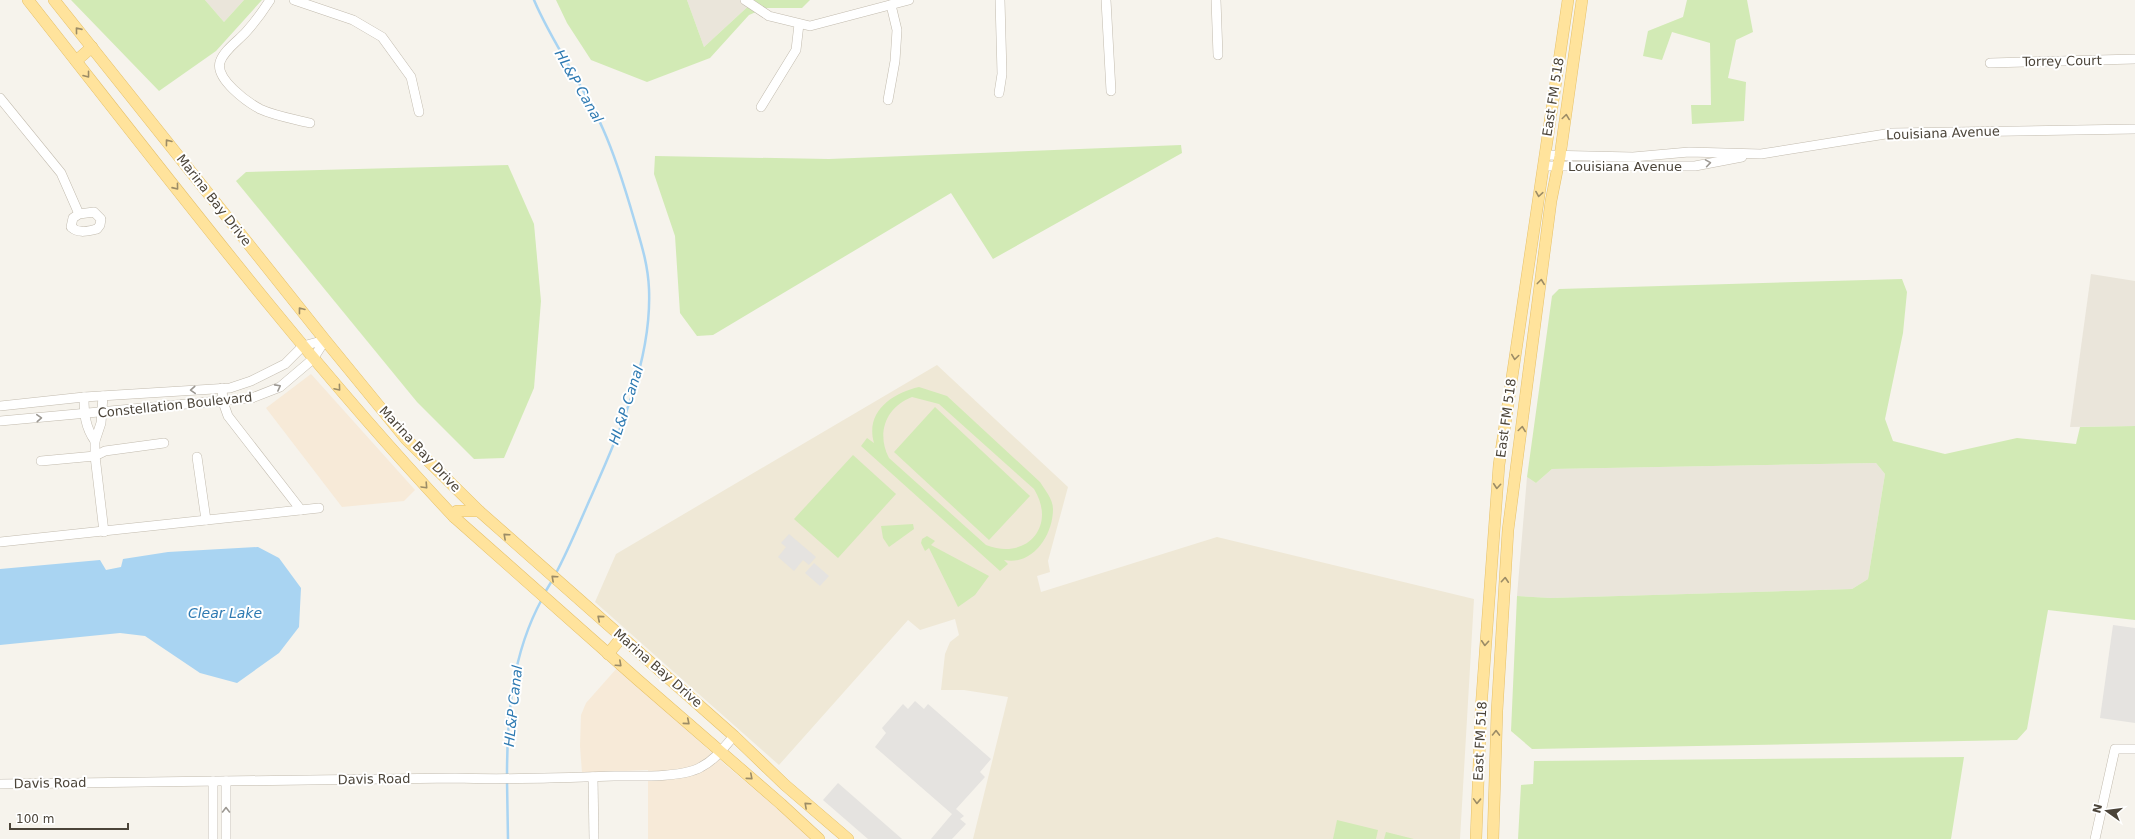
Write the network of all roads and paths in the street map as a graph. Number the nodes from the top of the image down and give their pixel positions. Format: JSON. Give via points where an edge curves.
{"nodes":[{"id":1,"x":28,"y":0,"type":"edge"},
{"id":2,"x":54,"y":0,"type":"edge"},
{"id":3,"x":270,"y":0,"type":"edge"},
{"id":4,"x":294,"y":0,"type":"edge"},
{"id":5,"x":745,"y":0,"type":"edge"},
{"id":6,"x":910,"y":0,"type":"edge"},
{"id":7,"x":1000,"y":0,"type":"edge"},
{"id":8,"x":1106,"y":0,"type":"edge"},
{"id":9,"x":1216,"y":0,"type":"edge"},
{"id":10,"x":1567,"y":4,"type":"edge"},
{"id":11,"x":892,"y":5,"type":"junction"},
{"id":12,"x":1581,"y":5,"type":"edge"},
{"id":13,"x":799,"y":24,"type":"junction"},
{"id":14,"x":92,"y":47,"type":"junction"},
{"id":15,"x":1218,"y":55,"type":"dead end"},
{"id":16,"x":2135,"y":60,"type":"edge"},
{"id":17,"x":76,"y":61,"type":"junction"},
{"id":18,"x":1990,"y":63,"type":"dead end"},
{"id":19,"x":1111,"y":91,"type":"dead end"},
{"id":20,"x":999,"y":92,"type":"dead end"},
{"id":21,"x":0,"y":98,"type":"edge"},
{"id":22,"x":888,"y":100,"type":"dead end"},
{"id":23,"x":761,"y":107,"type":"dead end"},
{"id":24,"x":419,"y":112,"type":"dead end"},
{"id":25,"x":310,"y":123,"type":"dead end"},
{"id":26,"x":2135,"y":129,"type":"edge"},
{"id":27,"x":1753,"y":154,"type":"junction"},
{"id":28,"x":1544,"y":161,"type":"junction"},
{"id":29,"x":1559,"y":161,"type":"junction"},
{"id":30,"x":79,"y":214,"type":"dead end"},
{"id":31,"x":1520,"y":318,"type":"junction"},
{"id":32,"x":1536,"y":321,"type":"junction"},
{"id":33,"x":325,"y":340,"type":"junction"},
{"id":34,"x":303,"y":346,"type":"junction"},
{"id":35,"x":313,"y":359,"type":"junction"},
{"id":36,"x":222,"y":388,"type":"junction"},
{"id":37,"x":103,"y":396,"type":"junction"},
{"id":38,"x":84,"y":397,"type":"junction"},
{"id":39,"x":223,"y":402,"type":"junction"},
{"id":40,"x":0,"y":406,"type":"edge"},
{"id":41,"x":102,"y":413,"type":"junction"},
{"id":42,"x":84,"y":415,"type":"junction"},
{"id":43,"x":0,"y":421,"type":"edge"},
{"id":44,"x":95,"y":441,"type":"junction"},
{"id":45,"x":164,"y":443,"type":"dead end"},
{"id":46,"x":95,"y":456,"type":"junction"},
{"id":47,"x":197,"y":457,"type":"dead end"},
{"id":48,"x":41,"y":461,"type":"dead end"},
{"id":49,"x":1499,"y":465,"type":"junction"},
{"id":50,"x":1516,"y":467,"type":"junction"},
{"id":51,"x":319,"y":508,"type":"dead end"},
{"id":52,"x":301,"y":510,"type":"junction"},
{"id":53,"x":479,"y":512,"type":"junction"},
{"id":54,"x":454,"y":517,"type":"junction"},
{"id":55,"x":206,"y":520,"type":"junction"},
{"id":56,"x":104,"y":532,"type":"junction"},
{"id":57,"x":0,"y":542,"type":"edge"},
{"id":58,"x":1487,"y":617,"type":"junction"},
{"id":59,"x":1503,"y":619,"type":"junction"},
{"id":60,"x":622,"y":636,"type":"junction"},
{"id":61,"x":608,"y":654,"type":"junction"},
{"id":62,"x":1481,"y":709,"type":"junction"},
{"id":63,"x":1496,"y":711,"type":"junction"},
{"id":64,"x":734,"y":736,"type":"junction"},
{"id":65,"x":2135,"y":749,"type":"edge"},
{"id":66,"x":721,"y":751,"type":"junction"},
{"id":67,"x":593,"y":777,"type":"junction"},
{"id":68,"x":213,"y":781,"type":"junction"},
{"id":69,"x":226,"y":781,"type":"junction"},
{"id":70,"x":0,"y":784,"type":"edge"},
{"id":71,"x":792,"y":791,"type":"junction"},
{"id":72,"x":781,"y":804,"type":"junction"},
{"id":73,"x":825,"y":821,"type":"junction"},
{"id":74,"x":1493,"y":835,"type":"edge"},
{"id":75,"x":815,"y":836,"type":"edge"},
{"id":76,"x":1476,"y":836,"type":"edge"},
{"id":77,"x":213,"y":839,"type":"edge"},
{"id":78,"x":226,"y":839,"type":"edge"},
{"id":79,"x":594,"y":839,"type":"edge"},
{"id":80,"x":848,"y":839,"type":"edge"},
{"id":81,"x":2095,"y":839,"type":"edge"}],
"edges":[{"from":1,"to":17,"type":"main road","name":"Marina Bay Drive"},
{"from":14,"to":2,"type":"main road","name":"Marina Bay Drive","one_way":true},
{"from":3,"to":25,"type":"street","via":[[224,55],[219,64],[221,74],[228,85],[260,109]]},
{"from":4,"to":24,"type":"street","via":[[353,20],[382,37],[411,77]]},
{"from":5,"to":13,"type":"street","via":[[769,16]]},
{"from":6,"to":11,"type":"street"},
{"from":7,"to":20,"type":"street","via":[[1002,74]]},
{"from":8,"to":19,"type":"street"},
{"from":9,"to":15,"type":"street"},
{"from":10,"to":12,"type":"main road"},
{"from":10,"to":28,"type":"main road","name":"East FM 518"},
{"from":11,"to":13,"type":"street","via":[[810,26]]},
{"from":11,"to":22,"type":"street","via":[[898,30]]},
{"from":29,"to":12,"type":"main road","name":"East FM 518","one_way":true},
{"from":13,"to":23,"type":"street","via":[[796,50]]},
{"from":14,"to":17,"type":"main road"},
{"from":33,"to":14,"type":"main road","name":"Marina Bay Drive","one_way":true},
{"from":16,"to":18,"type":"street","name":"Torrey Court"},
{"from":17,"to":34,"type":"main road","name":"Marina Bay Drive","one_way":true},
{"from":21,"to":30,"type":"street","via":[[61,173]]},
{"from":26,"to":27,"type":"street","name":"Louisiana Avenue","via":[[1892,133]]},
{"from":27,"to":29,"type":"street","name":"Louisiana Avenue","via":[[1689,152]]},
{"from":29,"to":27,"type":"street","name":"Louisiana Avenue","one_way":true,"via":[[1695,166]]},
{"from":28,"to":29,"type":"street","name":"Louisiana Avenue"},
{"from":28,"to":31,"type":"main road","name":"East FM 518","one_way":true},
{"from":32,"to":29,"type":"main road","name":"East FM 518","one_way":true,"via":[[1551,201]]},
{"from":31,"to":32,"type":"main road"},
{"from":31,"to":49,"type":"main road","name":"East FM 518","one_way":true},
{"from":50,"to":32,"type":"main road","name":"East FM 518","one_way":true},
{"from":33,"to":34,"type":"street","name":"Constellation Boulevard"},
{"from":33,"to":35,"type":"street","name":"Constellation Boulevard"},
{"from":33,"to":53,"type":"main road","name":"Marina Bay Drive","via":[[406,439]]},
{"from":34,"to":35,"type":"main road","name":"Marina Bay Drive"},
{"from":34,"to":36,"type":"street","name":"Constellation Boulevard","via":[[285,364],[251,381]]},
{"from":39,"to":35,"type":"street","name":"Constellation Boulevard","one_way":true,"via":[[252,398],[280,387]]},
{"from":35,"to":54,"type":"main road","name":"Marina Bay Drive","one_way":true,"via":[[385,443]]},
{"from":36,"to":37,"type":"street","name":"Constellation Boulevard","one_way":true},
{"from":36,"to":39,"type":"street"},
{"from":37,"to":38,"type":"street","name":"Constellation Boulevard"},
{"from":37,"to":41,"type":"street"},
{"from":38,"to":40,"type":"street","name":"Constellation Boulevard"},
{"from":38,"to":42,"type":"street"},
{"from":39,"to":41,"type":"street","name":"Constellation Boulevard"},
{"from":39,"to":52,"type":"street","via":[[228,416]]},
{"from":41,"to":42,"type":"street","name":"Constellation Boulevard"},
{"from":41,"to":44,"type":"street"},
{"from":43,"to":42,"type":"street","name":"Constellation Boulevard","one_way":true},
{"from":42,"to":44,"type":"street"},
{"from":44,"to":46,"type":"street"},
{"from":45,"to":46,"type":"street","via":[[104,451]]},
{"from":46,"to":48,"type":"street"},
{"from":46,"to":56,"type":"street"},
{"from":47,"to":55,"type":"street"},
{"from":49,"to":50,"type":"main road"},
{"from":49,"to":58,"type":"main road","name":"East FM 518","one_way":true},
{"from":59,"to":50,"type":"main road","name":"East FM 518","one_way":true,"via":[[1508,530]]},
{"from":51,"to":52,"type":"street"},
{"from":52,"to":55,"type":"street"},
{"from":53,"to":54,"type":"main road","via":[[457,510]]},
{"from":60,"to":53,"type":"main road","name":"Marina Bay Drive","one_way":true},
{"from":54,"to":61,"type":"main road","name":"Marina Bay Drive"},
{"from":55,"to":56,"type":"street"},
{"from":56,"to":57,"type":"street"},
{"from":58,"to":59,"type":"main road"},
{"from":58,"to":62,"type":"main road","name":"East FM 518","one_way":true},
{"from":59,"to":63,"type":"main road","name":"East FM 518"},
{"from":60,"to":61,"type":"main road"},
{"from":60,"to":64,"type":"main road","name":"Marina Bay Drive"},
{"from":61,"to":66,"type":"main road","name":"Marina Bay Drive","one_way":true},
{"from":62,"to":63,"type":"main road"},
{"from":62,"to":76,"type":"main road","name":"East FM 518","one_way":true},
{"from":74,"to":63,"type":"main road","name":"East FM 518","one_way":true},
{"from":64,"to":66,"type":"street","name":"Davis Road"},
{"from":64,"to":71,"type":"main road","name":"Marina Bay Drive"},
{"from":65,"to":81,"type":"street","via":[[2115,748]]},
{"from":66,"to":67,"type":"street","name":"Davis Road","via":[[712,761],[692,771]]},
{"from":66,"to":72,"type":"main road","name":"Marina Bay Drive","one_way":true},
{"from":67,"to":69,"type":"street","name":"Davis Road"},
{"from":67,"to":79,"type":"street"},
{"from":68,"to":69,"type":"street","name":"Davis Road"},
{"from":68,"to":70,"type":"street","name":"Davis Road"},
{"from":68,"to":77,"type":"street"},
{"from":78,"to":69,"type":"street","one_way":true},
{"from":71,"to":72,"type":"main road"},
{"from":73,"to":71,"type":"main road","name":"Marina Bay Drive","one_way":true},
{"from":72,"to":75,"type":"main road","name":"Marina Bay Drive"},
{"from":73,"to":75,"type":"main road"},
{"from":73,"to":80,"type":"main road","name":"Marina Bay Drive"},
{"from":74,"to":76,"type":"main road"}]}
